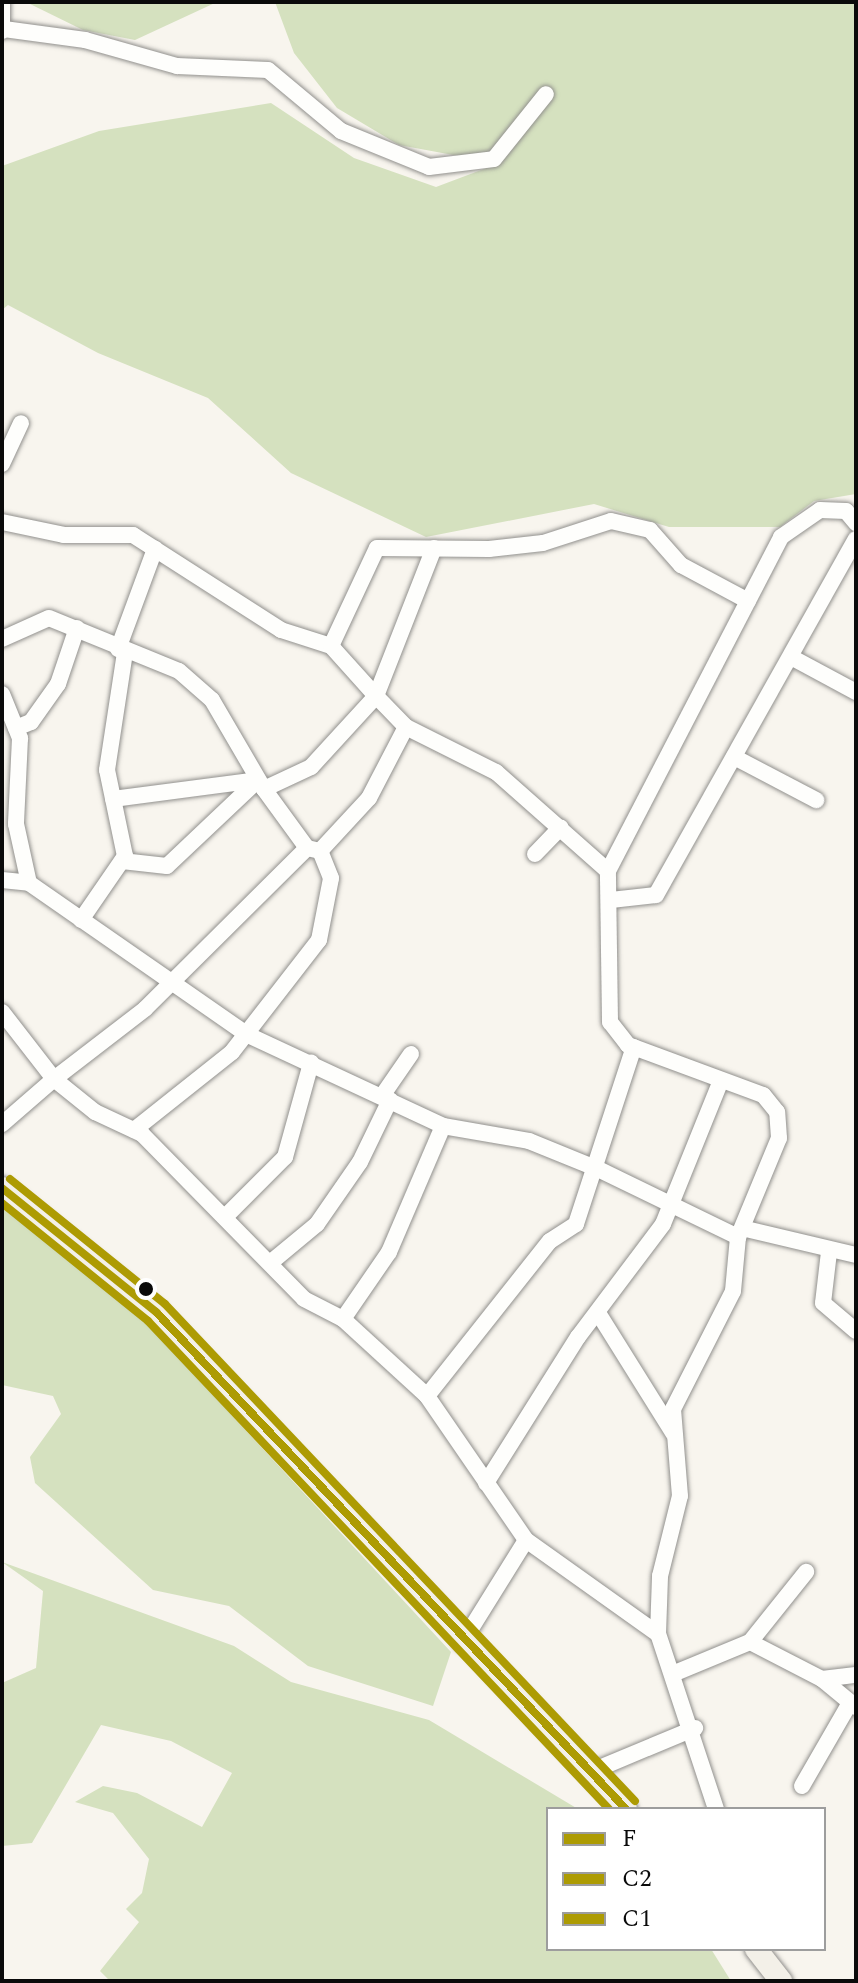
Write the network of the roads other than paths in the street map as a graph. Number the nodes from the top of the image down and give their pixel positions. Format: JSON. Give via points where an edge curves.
{"nodes":[{"id":1,"x":2,"y":2,"type":"edge"},
{"id":2,"x":3,"y":30,"type":"edge"},
{"id":3,"x":546,"y":94,"type":"dead end"},
{"id":4,"x":21,"y":423,"type":"dead end"},
{"id":5,"x":2,"y":464,"type":"edge"},
{"id":6,"x":2,"y":522,"type":"edge"},
{"id":7,"x":856,"y":523,"type":"edge"},
{"id":8,"x":856,"y":539,"type":"edge"},
{"id":9,"x":434,"y":548,"type":"junction"},
{"id":10,"x":155,"y":549,"type":"junction"},
{"id":11,"x":748,"y":601,"type":"junction"},
{"id":12,"x":77,"y":628,"type":"junction"},
{"id":13,"x":2,"y":639,"type":"edge"},
{"id":14,"x":331,"y":646,"type":"junction"},
{"id":15,"x":121,"y":651,"type":"junction"},
{"id":16,"x":791,"y":657,"type":"junction"},
{"id":17,"x":856,"y":692,"type":"edge"},
{"id":18,"x":2,"y":694,"type":"edge"},
{"id":19,"x":376,"y":696,"type":"junction"},
{"id":20,"x":406,"y":727,"type":"junction"},
{"id":21,"x":16,"y":728,"type":"junction"},
{"id":22,"x":734,"y":757,"type":"junction"},
{"id":23,"x":261,"y":784,"type":"junction"},
{"id":24,"x":113,"y":799,"type":"junction"},
{"id":25,"x":816,"y":800,"type":"dead end"},
{"id":26,"x":561,"y":827,"type":"junction"},
{"id":27,"x":313,"y":849,"type":"junction"},
{"id":28,"x":535,"y":854,"type":"dead end"},
{"id":29,"x":122,"y":861,"type":"junction"},
{"id":30,"x":608,"y":871,"type":"junction"},
{"id":31,"x":2,"y":880,"type":"edge"},
{"id":32,"x":29,"y":883,"type":"junction"},
{"id":33,"x":611,"y":900,"type":"junction"},
{"id":34,"x":81,"y":920,"type":"junction"},
{"id":35,"x":168,"y":983,"type":"junction"},
{"id":36,"x":2,"y":1012,"type":"edge"},
{"id":37,"x":248,"y":1035,"type":"junction"},
{"id":38,"x":634,"y":1047,"type":"junction"},
{"id":39,"x":411,"y":1054,"type":"dead end"},
{"id":40,"x":311,"y":1063,"type":"junction"},
{"id":41,"x":54,"y":1079,"type":"junction"},
{"id":42,"x":720,"y":1083,"type":"junction"},
{"id":43,"x":386,"y":1098,"type":"junction"},
{"id":44,"x":2,"y":1124,"type":"edge"},
{"id":45,"x":443,"y":1126,"type":"junction"},
{"id":46,"x":134,"y":1130,"type":"junction"},
{"id":47,"x":598,"y":1169,"type":"junction"},
{"id":48,"x":2,"y":1188,"type":"edge"},
{"id":49,"x":672,"y":1206,"type":"junction"},
{"id":50,"x":225,"y":1217,"type":"junction"},
{"id":51,"x":742,"y":1233,"type":"junction"},
{"id":52,"x":829,"y":1252,"type":"junction"},
{"id":53,"x":856,"y":1255,"type":"edge"},
{"id":54,"x":270,"y":1263,"type":"junction"},
{"id":55,"x":600,"y":1316,"type":"junction"},
{"id":56,"x":343,"y":1319,"type":"junction"},
{"id":57,"x":856,"y":1331,"type":"edge"},
{"id":58,"x":427,"y":1396,"type":"junction"},
{"id":59,"x":674,"y":1435,"type":"junction"},
{"id":60,"x":486,"y":1483,"type":"junction"},
{"id":61,"x":526,"y":1540,"type":"junction"},
{"id":62,"x":806,"y":1572,"type":"dead end"},
{"id":63,"x":658,"y":1634,"type":"junction"},
{"id":64,"x":750,"y":1642,"type":"junction"},
{"id":65,"x":462,"y":1643,"type":"junction"},
{"id":66,"x":675,"y":1673,"type":"junction"},
{"id":67,"x":856,"y":1675,"type":"edge"},
{"id":68,"x":822,"y":1679,"type":"junction"},
{"id":69,"x":853,"y":1705,"type":"edge"},
{"id":70,"x":695,"y":1728,"type":"junction"},
{"id":71,"x":590,"y":1772,"type":"junction"},
{"id":72,"x":802,"y":1786,"type":"dead end"},
{"id":73,"x":624,"y":1807,"type":"edge"},
{"id":74,"x":715,"y":1807,"type":"edge"},
{"id":75,"x":757,"y":1951,"type":"edge"},
{"id":76,"x":778,"y":1979,"type":"edge"}],
"edges":[{"from":1,"to":2,"type":"street"},
{"from":2,"to":3,"type":"street","via":[[85,40],[177,66],[268,70],[341,131],[429,167],[494,159]]},
{"from":4,"to":5,"type":"street"},
{"from":6,"to":10,"type":"street","via":[[64,535],[133,535]]},
{"from":7,"to":11,"type":"street","via":[[846,511],[820,510],[781,537]]},
{"from":8,"to":16,"type":"street"},
{"from":9,"to":11,"type":"street","via":[[543,543],[632,521],[650,530],[681,565]]},
{"from":9,"to":14,"type":"street","via":[[377,548]]},
{"from":9,"to":19,"type":"street"},
{"from":10,"to":14,"type":"street","via":[[281,630]]},
{"from":10,"to":15,"type":"street"},
{"from":11,"to":30,"type":"street"},
{"from":12,"to":13,"type":"street","via":[[49,618]]},
{"from":12,"to":15,"type":"street"},
{"from":12,"to":21,"type":"street","via":[[58,684],[31,722]]},
{"from":14,"to":19,"type":"street"},
{"from":15,"to":23,"type":"street","via":[[179,671],[212,700]]},
{"from":15,"to":24,"type":"street","via":[[107,770]]},
{"from":16,"to":17,"type":"street"},
{"from":16,"to":22,"type":"street"},
{"from":18,"to":21,"type":"street"},
{"from":19,"to":20,"type":"street"},
{"from":19,"to":23,"type":"street","via":[[311,767]]},
{"from":20,"to":26,"type":"street","via":[[496,772]]},
{"from":20,"to":27,"type":"street","via":[[369,798]]},
{"from":21,"to":32,"type":"street","via":[[16,824]]},
{"from":22,"to":25,"type":"street"},
{"from":22,"to":33,"type":"street","via":[[656,895]]},
{"from":23,"to":24,"type":"street"},
{"from":23,"to":27,"type":"street"},
{"from":23,"to":29,"type":"street","via":[[167,866]]},
{"from":24,"to":29,"type":"street"},
{"from":26,"to":28,"type":"street"},
{"from":26,"to":30,"type":"street"},
{"from":27,"to":35,"type":"street"},
{"from":27,"to":37,"type":"street","via":[[331,878],[319,940]]},
{"from":29,"to":34,"type":"street"},
{"from":30,"to":33,"type":"street"},
{"from":31,"to":32,"type":"street"},
{"from":32,"to":34,"type":"street"},
{"from":33,"to":38,"type":"street","via":[[604,984],[610,1022]]},
{"from":34,"to":35,"type":"street"},
{"from":35,"to":37,"type":"street"},
{"from":35,"to":41,"type":"street"},
{"from":36,"to":41,"type":"street"},
{"from":37,"to":40,"type":"street"},
{"from":37,"to":46,"type":"street"},
{"from":38,"to":42,"type":"street"},
{"from":38,"to":47,"type":"street"},
{"from":39,"to":43,"type":"street"},
{"from":40,"to":43,"type":"street"},
{"from":40,"to":50,"type":"street","via":[[285,1157]]},
{"from":41,"to":44,"type":"street"},
{"from":41,"to":46,"type":"street","via":[[95,1112]]},
{"from":42,"to":49,"type":"street"},
{"from":42,"to":51,"type":"street","via":[[763,1095],[777,1112],[779,1138]]},
{"from":43,"to":45,"type":"street"},
{"from":43,"to":54,"type":"street","via":[[360,1162],[317,1224]]},
{"from":45,"to":47,"type":"street","via":[[529,1141]]},
{"from":45,"to":56,"type":"street","via":[[389,1252]]},
{"from":46,"to":50,"type":"street"},
{"from":47,"to":49,"type":"street"},
{"from":47,"to":58,"type":"street","via":[[576,1224],[550,1241]]},
{"from":48,"to":65,"type":"street","via":[[156,1312]]},
{"from":49,"to":51,"type":"street"},
{"from":49,"to":55,"type":"street"},
{"from":50,"to":54,"type":"street"},
{"from":51,"to":52,"type":"street"},
{"from":51,"to":59,"type":"street","via":[[733,1291],[679,1384]]},
{"from":52,"to":53,"type":"street"},
{"from":52,"to":57,"type":"street","via":[[823,1303]]},
{"from":54,"to":56,"type":"street","via":[[304,1299]]},
{"from":55,"to":59,"type":"street"},
{"from":55,"to":60,"type":"street","via":[[578,1337]]},
{"from":56,"to":58,"type":"street"},
{"from":58,"to":60,"type":"street"},
{"from":59,"to":63,"type":"street","via":[[680,1496],[660,1576]]},
{"from":60,"to":61,"type":"street"},
{"from":61,"to":63,"type":"street"},
{"from":61,"to":65,"type":"street"},
{"from":62,"to":64,"type":"street"},
{"from":63,"to":66,"type":"street"},
{"from":64,"to":66,"type":"street"},
{"from":64,"to":68,"type":"street"},
{"from":65,"to":71,"type":"street"},
{"from":66,"to":70,"type":"street"},
{"from":67,"to":68,"type":"street"},
{"from":68,"to":69,"type":"street"},
{"from":69,"to":72,"type":"street"},
{"from":70,"to":71,"type":"street"},
{"from":70,"to":74,"type":"street"},
{"from":71,"to":73,"type":"street"},
{"from":75,"to":76,"type":"street"}]}
